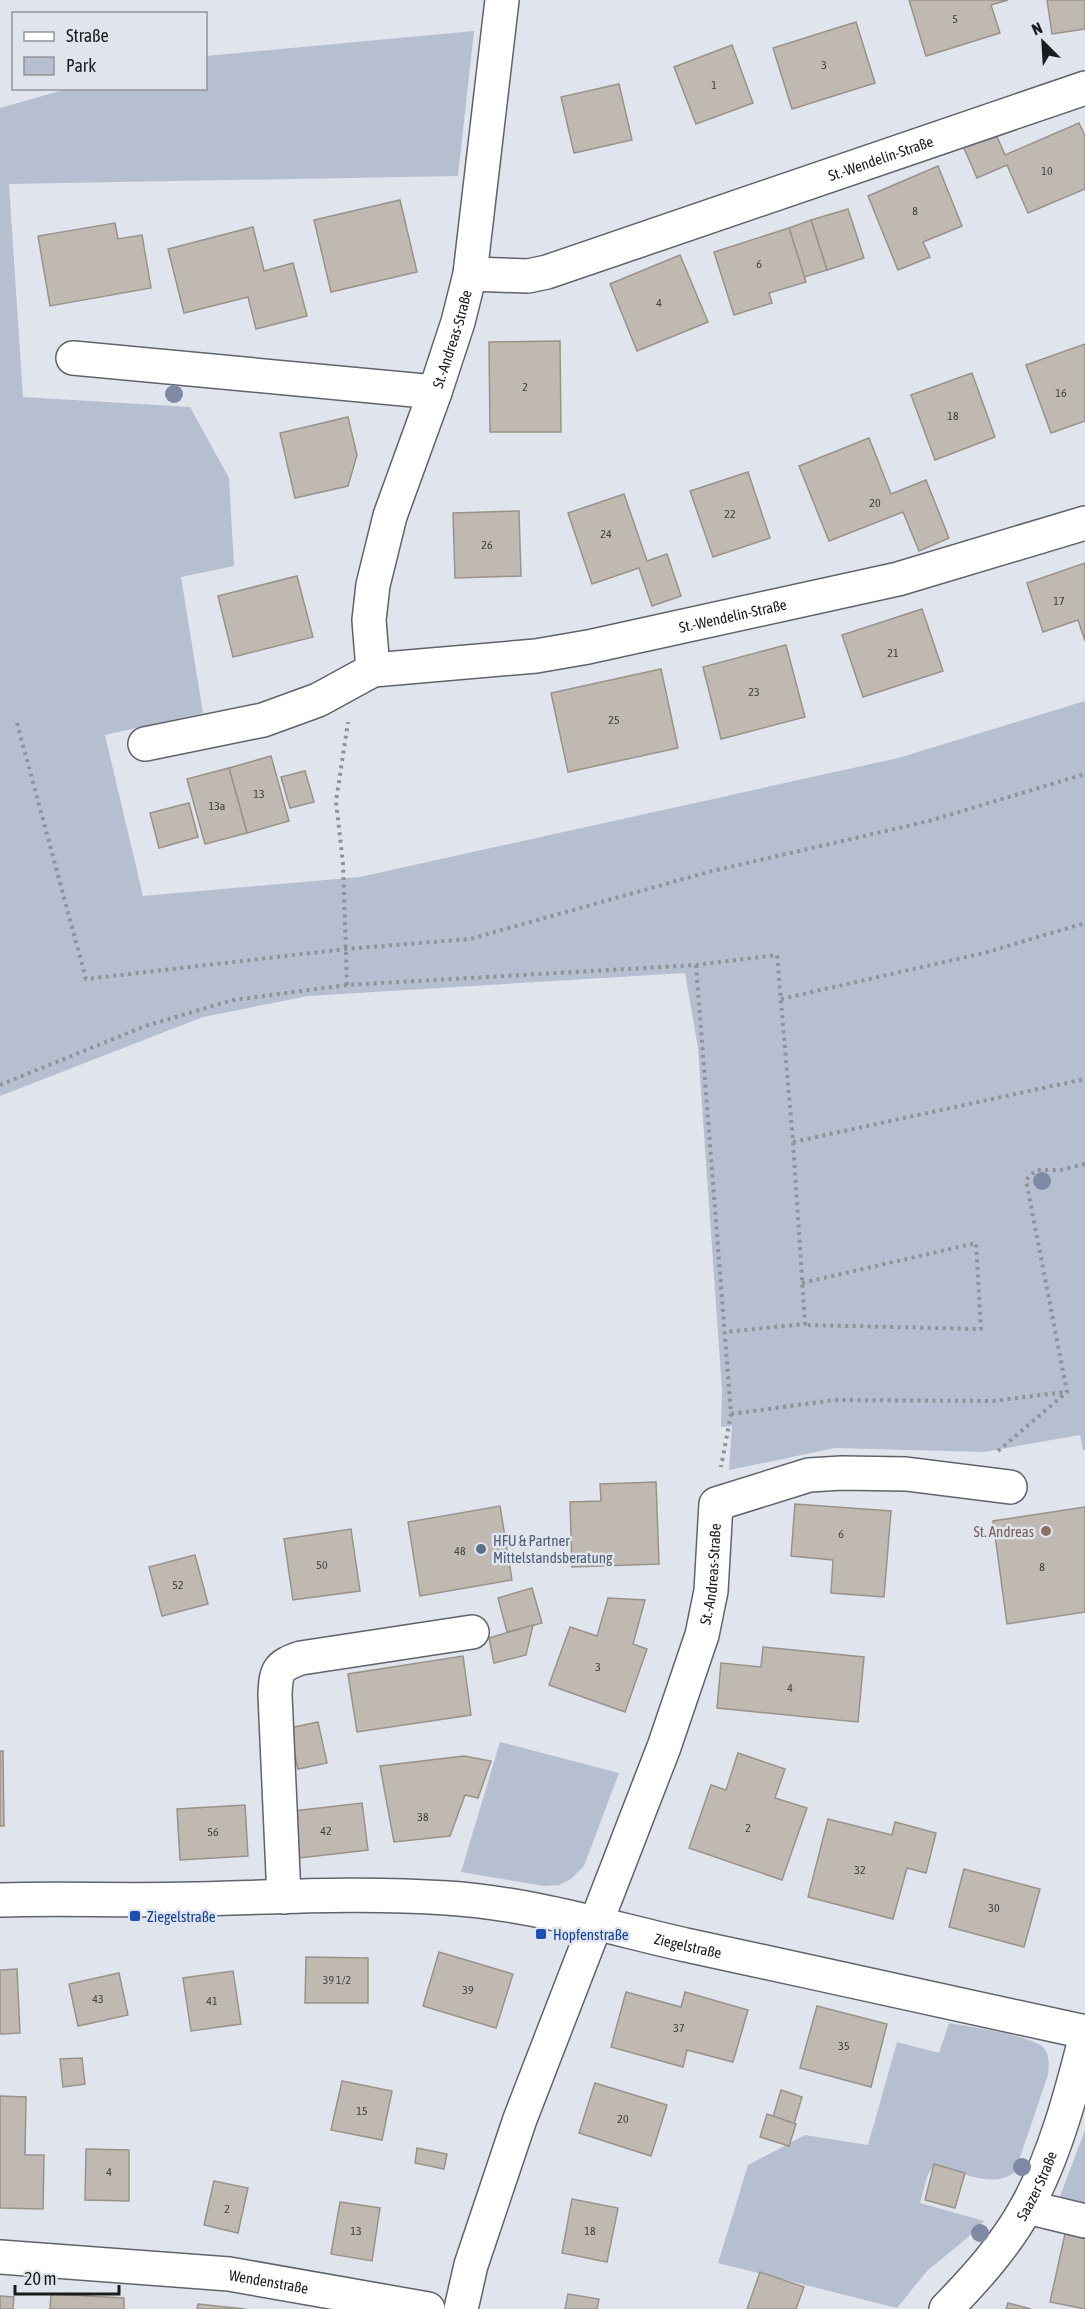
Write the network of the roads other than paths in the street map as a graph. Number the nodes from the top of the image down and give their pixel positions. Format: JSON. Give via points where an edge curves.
{"nodes":[{"id":1,"x":502,"y":0,"type":"edge"},
{"id":2,"x":1085,"y":88,"type":"edge"},
{"id":3,"x":470,"y":274,"type":"junction"},
{"id":4,"x":73,"y":358,"type":"dead end"},
{"id":5,"x":435,"y":392,"type":"junction"},
{"id":6,"x":1085,"y":523,"type":"edge"},
{"id":7,"x":373,"y":670,"type":"junction"},
{"id":8,"x":145,"y":744,"type":"dead end"},
{"id":9,"x":1010,"y":1487,"type":"dead end"},
{"id":10,"x":472,"y":1632,"type":"dead end"},
{"id":11,"x":284,"y":1897,"type":"junction"},
{"id":12,"x":0,"y":1900,"type":"edge"},
{"id":13,"x":596,"y":1923,"type":"junction"},
{"id":14,"x":1085,"y":2032,"type":"edge"},
{"id":15,"x":1085,"y":2039,"type":"edge"},
{"id":16,"x":1027,"y":2207,"type":"junction"},
{"id":17,"x":1085,"y":2221,"type":"edge"},
{"id":18,"x":0,"y":2257,"type":"edge"},
{"id":19,"x":428,"y":2309,"type":"edge"},
{"id":20,"x":461,"y":2309,"type":"edge"},
{"id":21,"x":946,"y":2309,"type":"edge"}],
"edges":[{"from":1,"to":3,"type":"street","name":"St.-Andreas-Straße"},
{"from":2,"to":3,"type":"street","name":"St.-Wendelin-Straße","via":[[578,263],[528,276]]},
{"from":3,"to":5,"type":"street","name":"St.-Andreas-Straße"},
{"from":4,"to":5,"type":"street"},
{"from":5,"to":7,"type":"street","name":"St.-Andreas-Straße","via":[[390,516],[372,585],[369,620]]},
{"from":6,"to":7,"type":"street","name":"St.-Wendelin-Straße","via":[[898,579],[588,647],[536,656]]},
{"from":7,"to":8,"type":"street","via":[[318,700],[263,720]]},
{"from":9,"to":13,"type":"street","name":"St.-Andreas-Straße","via":[[906,1474],[842,1473],[798,1478],[716,1504],[711,1592],[702,1635],[664,1747]]},
{"from":10,"to":11,"type":"street","via":[[301,1658],[279,1669],[275,1695]]},
{"from":11,"to":12,"type":"street","name":"Ziegelstraße"},
{"from":11,"to":13,"type":"street","name":"Ziegelstraße","via":[[448,1898]]},
{"from":13,"to":14,"type":"street","name":"Ziegelstraße"},
{"from":13,"to":20,"type":"street","via":[[519,2119],[471,2265]]},
{"from":15,"to":16,"type":"street","name":"Saazer Straße","via":[[1073,2088]]},
{"from":16,"to":17,"type":"street"},
{"from":16,"to":21,"type":"street","name":"Saazer Straße","via":[[1000,2248]]},
{"from":18,"to":19,"type":"street","name":"Wendenstraße","via":[[229,2274]]}]}
